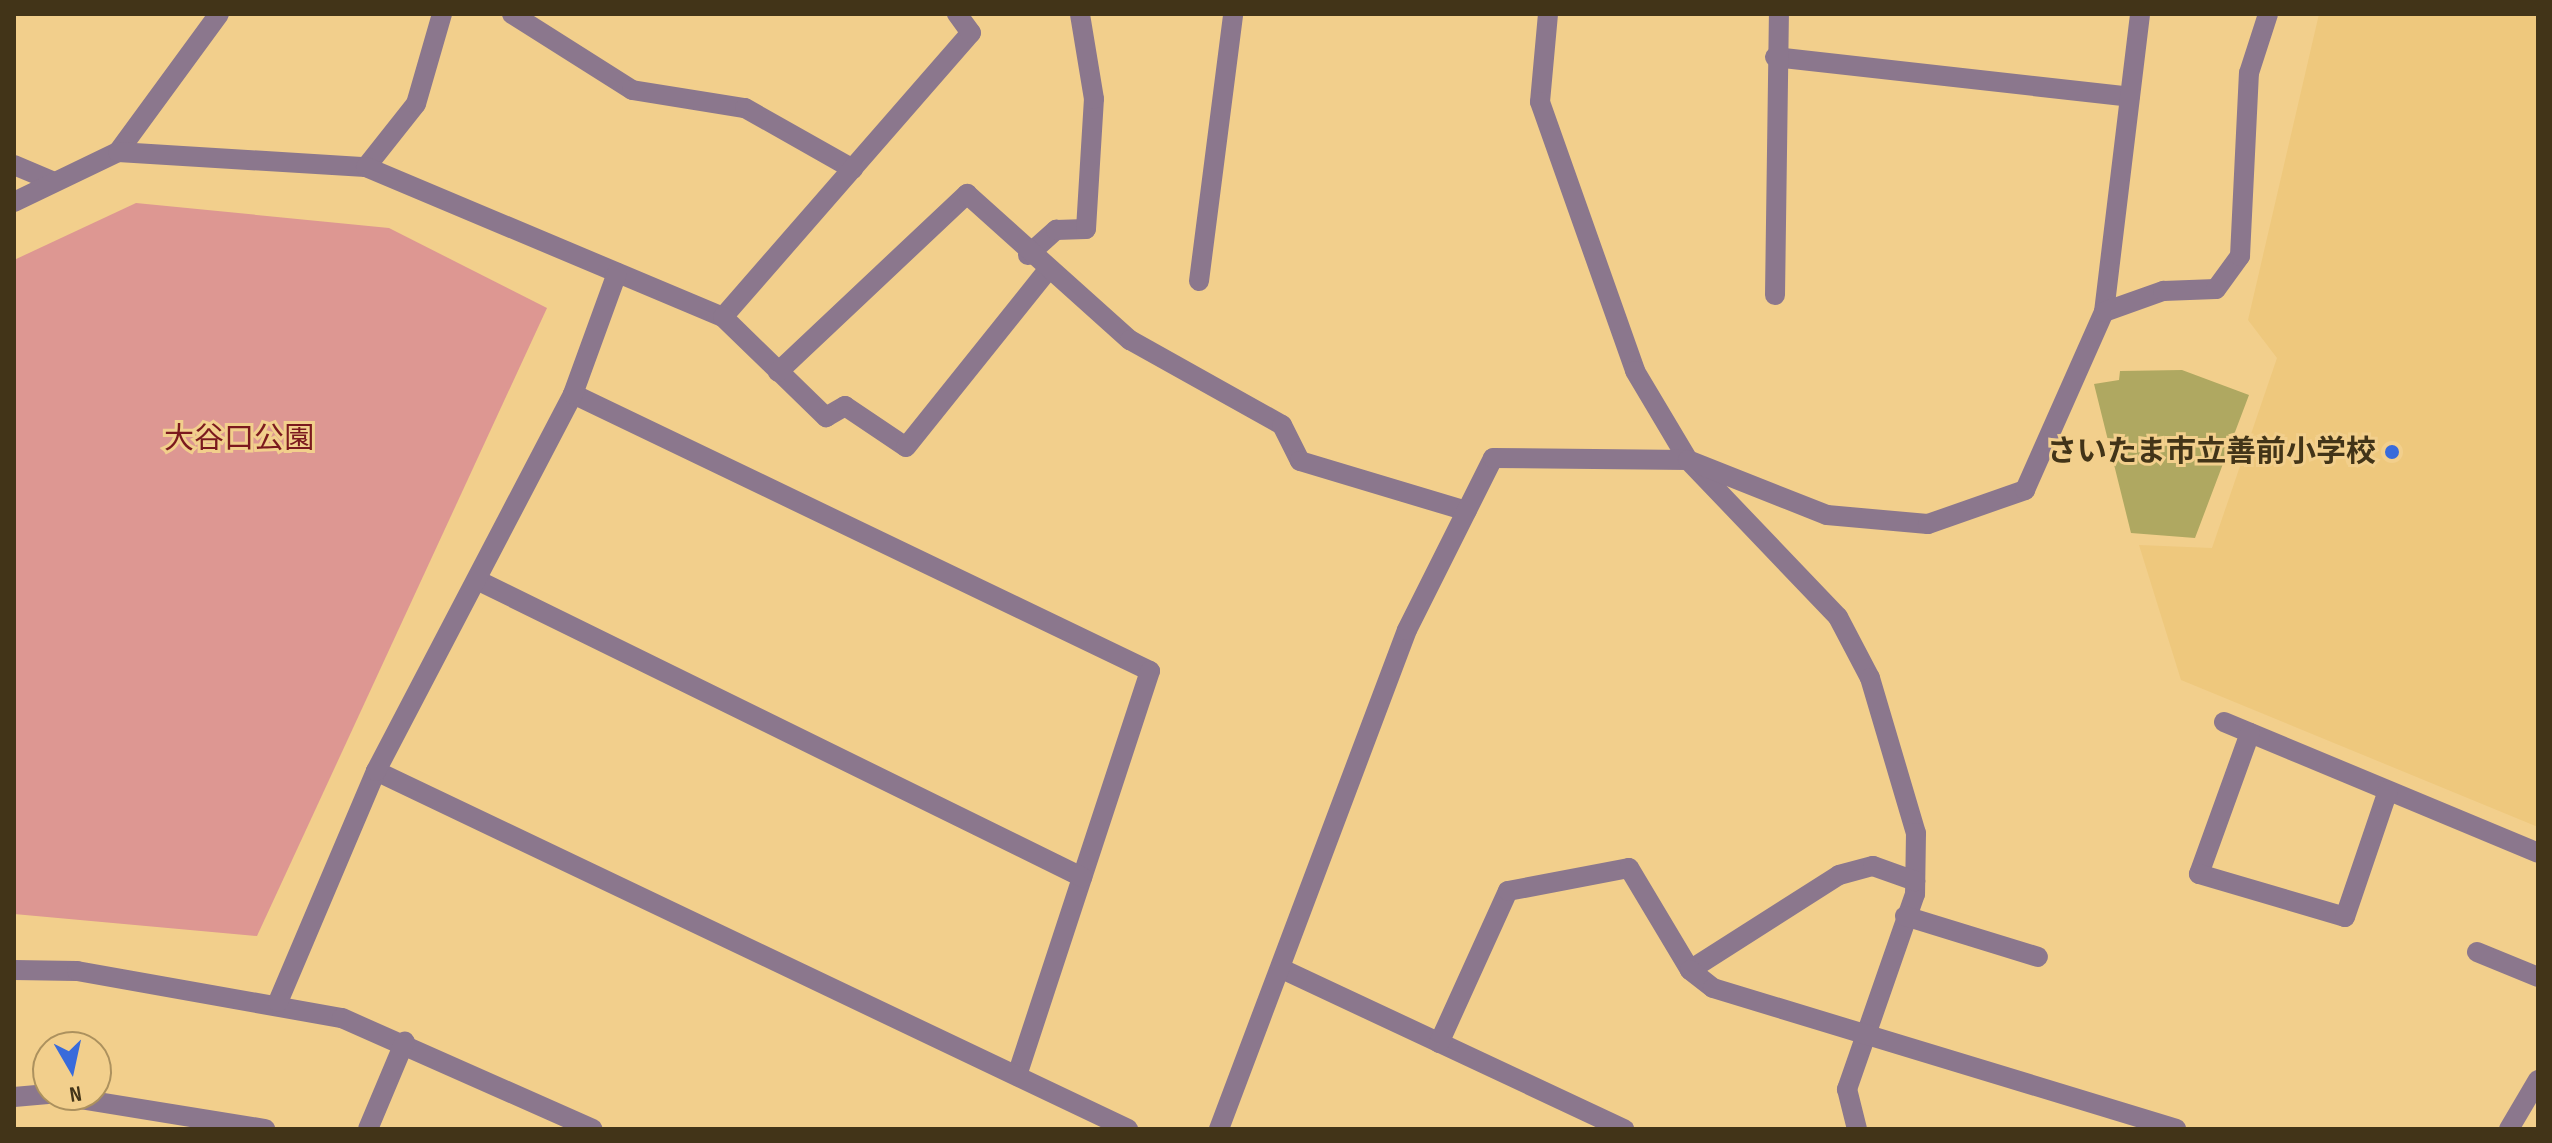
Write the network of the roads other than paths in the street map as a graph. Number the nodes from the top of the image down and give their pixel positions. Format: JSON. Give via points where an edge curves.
{"nodes":[{"id":1,"x":219,"y":14,"type":"edge"},
{"id":2,"x":442,"y":14,"type":"edge"},
{"id":3,"x":512,"y":14,"type":"edge"},
{"id":4,"x":957,"y":14,"type":"edge"},
{"id":5,"x":1080,"y":14,"type":"edge"},
{"id":6,"x":1233,"y":14,"type":"edge"},
{"id":7,"x":1548,"y":14,"type":"edge"},
{"id":8,"x":1779,"y":14,"type":"edge"},
{"id":9,"x":2140,"y":14,"type":"edge"},
{"id":10,"x":2268,"y":14,"type":"edge"},
{"id":11,"x":1775,"y":57,"type":"junction"},
{"id":12,"x":2130,"y":97,"type":"junction"},
{"id":13,"x":118,"y":152,"type":"junction"},
{"id":14,"x":14,"y":165,"type":"edge"},
{"id":15,"x":366,"y":167,"type":"junction"},
{"id":16,"x":853,"y":169,"type":"junction"},
{"id":17,"x":52,"y":181,"type":"junction"},
{"id":18,"x":14,"y":202,"type":"edge"},
{"id":19,"x":1028,"y":255,"type":"junction"},
{"id":20,"x":1047,"y":271,"type":"junction"},
{"id":21,"x":617,"y":273,"type":"junction"},
{"id":22,"x":1199,"y":281,"type":"dead end"},
{"id":23,"x":1775,"y":295,"type":"dead end"},
{"id":24,"x":2104,"y":312,"type":"junction"},
{"id":25,"x":723,"y":317,"type":"junction"},
{"id":26,"x":778,"y":372,"type":"junction"},
{"id":27,"x":573,"y":394,"type":"junction"},
{"id":28,"x":1688,"y":460,"type":"junction"},
{"id":29,"x":1467,"y":511,"type":"junction"},
{"id":30,"x":479,"y":581,"type":"junction"},
{"id":31,"x":2224,"y":722,"type":"dead end"},
{"id":32,"x":2250,"y":733,"type":"junction"},
{"id":33,"x":376,"y":771,"type":"junction"},
{"id":34,"x":2388,"y":791,"type":"junction"},
{"id":35,"x":2538,"y":853,"type":"edge"},
{"id":36,"x":1082,"y":877,"type":"junction"},
{"id":37,"x":1915,"y":881,"type":"junction"},
{"id":38,"x":1905,"y":916,"type":"junction"},
{"id":39,"x":2477,"y":952,"type":"dead end"},
{"id":40,"x":2038,"y":957,"type":"dead end"},
{"id":41,"x":1282,"y":969,"type":"junction"},
{"id":42,"x":14,"y":970,"type":"edge"},
{"id":43,"x":1690,"y":970,"type":"junction"},
{"id":44,"x":2538,"y":977,"type":"edge"},
{"id":45,"x":278,"y":1002,"type":"junction"},
{"id":46,"x":1865,"y":1037,"type":"junction"},
{"id":47,"x":405,"y":1041,"type":"junction"},
{"id":48,"x":1439,"y":1043,"type":"junction"},
{"id":49,"x":1017,"y":1076,"type":"junction"},
{"id":50,"x":2538,"y":1080,"type":"edge"},
{"id":51,"x":112,"y":1104,"type":"edge"},
{"id":52,"x":2521,"y":1108,"type":"junction"},
{"id":53,"x":2538,"y":1122,"type":"edge"},
{"id":54,"x":265,"y":1129,"type":"edge"},
{"id":55,"x":368,"y":1129,"type":"edge"},
{"id":56,"x":593,"y":1129,"type":"edge"},
{"id":57,"x":1128,"y":1129,"type":"edge"},
{"id":58,"x":1219,"y":1129,"type":"edge"},
{"id":59,"x":1624,"y":1129,"type":"edge"},
{"id":60,"x":1857,"y":1129,"type":"edge"},
{"id":61,"x":2176,"y":1129,"type":"edge"},
{"id":62,"x":2509,"y":1129,"type":"edge"}],
"edges":[{"from":1,"to":13,"type":"street"},
{"from":2,"to":15,"type":"street","via":[[416,104]]},
{"from":3,"to":16,"type":"street","via":[[632,90],[745,108]]},
{"from":4,"to":16,"type":"street","via":[[971,33]]},
{"from":5,"to":19,"type":"street","via":[[1094,99],[1086,229],[1056,230]]},
{"from":6,"to":22,"type":"street"},
{"from":7,"to":28,"type":"street","via":[[1540,102],[1617,328]]},
{"from":8,"to":11,"type":"street"},
{"from":9,"to":12,"type":"street"},
{"from":10,"to":24,"type":"street","via":[[2249,73],[2240,256],[2216,289],[2163,291]]},
{"from":11,"to":12,"type":"street"},
{"from":11,"to":23,"type":"street"},
{"from":12,"to":24,"type":"street"},
{"from":13,"to":15,"type":"street"},
{"from":13,"to":17,"type":"street"},
{"from":14,"to":17,"type":"street"},
{"from":15,"to":21,"type":"street"},
{"from":16,"to":25,"type":"street"},
{"from":17,"to":18,"type":"street"},
{"from":19,"to":20,"type":"street"},
{"from":19,"to":26,"type":"street","via":[[967,194]]},
{"from":20,"to":26,"type":"street","via":[[906,447],[845,406],[826,417]]},
{"from":20,"to":29,"type":"street","via":[[1130,340],[1282,425],[1300,461]]},
{"from":21,"to":25,"type":"street"},
{"from":21,"to":27,"type":"street"},
{"from":24,"to":28,"type":"street","via":[[2025,490],[1997,500],[1928,524],[1827,515]]},
{"from":25,"to":26,"type":"street"},
{"from":27,"to":30,"type":"street"},
{"from":27,"to":36,"type":"street","via":[[1150,671]]},
{"from":28,"to":29,"type":"street","via":[[1493,458]]},
{"from":28,"to":37,"type":"street","via":[[1838,617],[1870,678],[1916,833]]},
{"from":29,"to":41,"type":"street","via":[[1407,630]]},
{"from":30,"to":33,"type":"street"},
{"from":30,"to":36,"type":"street"},
{"from":31,"to":32,"type":"street"},
{"from":32,"to":34,"type":"street"},
{"from":32,"to":34,"type":"street","via":[[2199,874],[2345,917]]},
{"from":33,"to":45,"type":"street"},
{"from":33,"to":49,"type":"street"},
{"from":34,"to":35,"type":"street"},
{"from":36,"to":49,"type":"street"},
{"from":37,"to":38,"type":"street"},
{"from":37,"to":43,"type":"street","via":[[1873,866],[1839,875]]},
{"from":38,"to":40,"type":"street"},
{"from":38,"to":46,"type":"street"},
{"from":39,"to":44,"type":"street"},
{"from":41,"to":48,"type":"street"},
{"from":41,"to":58,"type":"street"},
{"from":42,"to":45,"type":"street","via":[[77,971]]},
{"from":43,"to":46,"type":"street","via":[[1713,988]]},
{"from":43,"to":48,"type":"street","via":[[1629,868],[1508,891]]},
{"from":45,"to":47,"type":"street"},
{"from":46,"to":60,"type":"street","via":[[1847,1089]]},
{"from":46,"to":61,"type":"street"},
{"from":47,"to":55,"type":"street"},
{"from":47,"to":56,"type":"street"},
{"from":48,"to":59,"type":"street"},
{"from":49,"to":57,"type":"street"},
{"from":50,"to":52,"type":"street"},
{"from":51,"to":54,"type":"street"},
{"from":52,"to":53,"type":"street"},
{"from":52,"to":62,"type":"street"}]}
